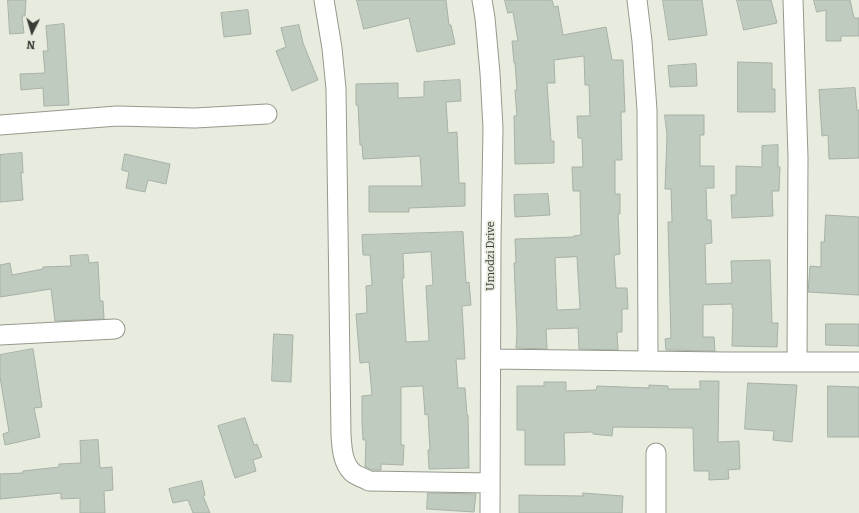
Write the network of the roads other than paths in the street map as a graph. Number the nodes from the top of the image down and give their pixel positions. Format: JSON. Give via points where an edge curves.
{"nodes":[{"id":1,"x":324,"y":0,"type":"edge"},
{"id":2,"x":482,"y":0,"type":"edge"},
{"id":3,"x":637,"y":0,"type":"edge"},
{"id":4,"x":794,"y":0,"type":"edge"},
{"id":5,"x":267,"y":114,"type":"dead end"},
{"id":6,"x":0,"y":125,"type":"edge"},
{"id":7,"x":115,"y":329,"type":"dead end"},
{"id":8,"x":0,"y":335,"type":"edge"},
{"id":9,"x":491,"y":359,"type":"junction"},
{"id":10,"x":648,"y":362,"type":"junction"},
{"id":11,"x":797,"y":362,"type":"junction"},
{"id":12,"x":859,"y":362,"type":"edge"},
{"id":13,"x":656,"y":454,"type":"dead end"},
{"id":14,"x":490,"y":483,"type":"junction"},
{"id":15,"x":490,"y":513,"type":"edge"},
{"id":16,"x":656,"y":513,"type":"edge"}],
"edges":[{"from":1,"to":14,"type":"street","via":[[336,89],[340,435],[346,464],[352,473],[369,481]]},
{"from":2,"to":9,"type":"street","name":"Umodzi Drive","via":[[493,128]]},
{"from":3,"to":10,"type":"street","via":[[647,110]]},
{"from":4,"to":11,"type":"street","via":[[798,157]]},
{"from":5,"to":6,"type":"street","via":[[195,118],[117,116]]},
{"from":7,"to":8,"type":"street"},
{"from":9,"to":10,"type":"street"},
{"from":9,"to":14,"type":"street","name":"Umodzi Drive"},
{"from":10,"to":11,"type":"street"},
{"from":11,"to":12,"type":"street"},
{"from":13,"to":16,"type":"street"},
{"from":14,"to":15,"type":"street","name":"Umodzi Drive"}]}
